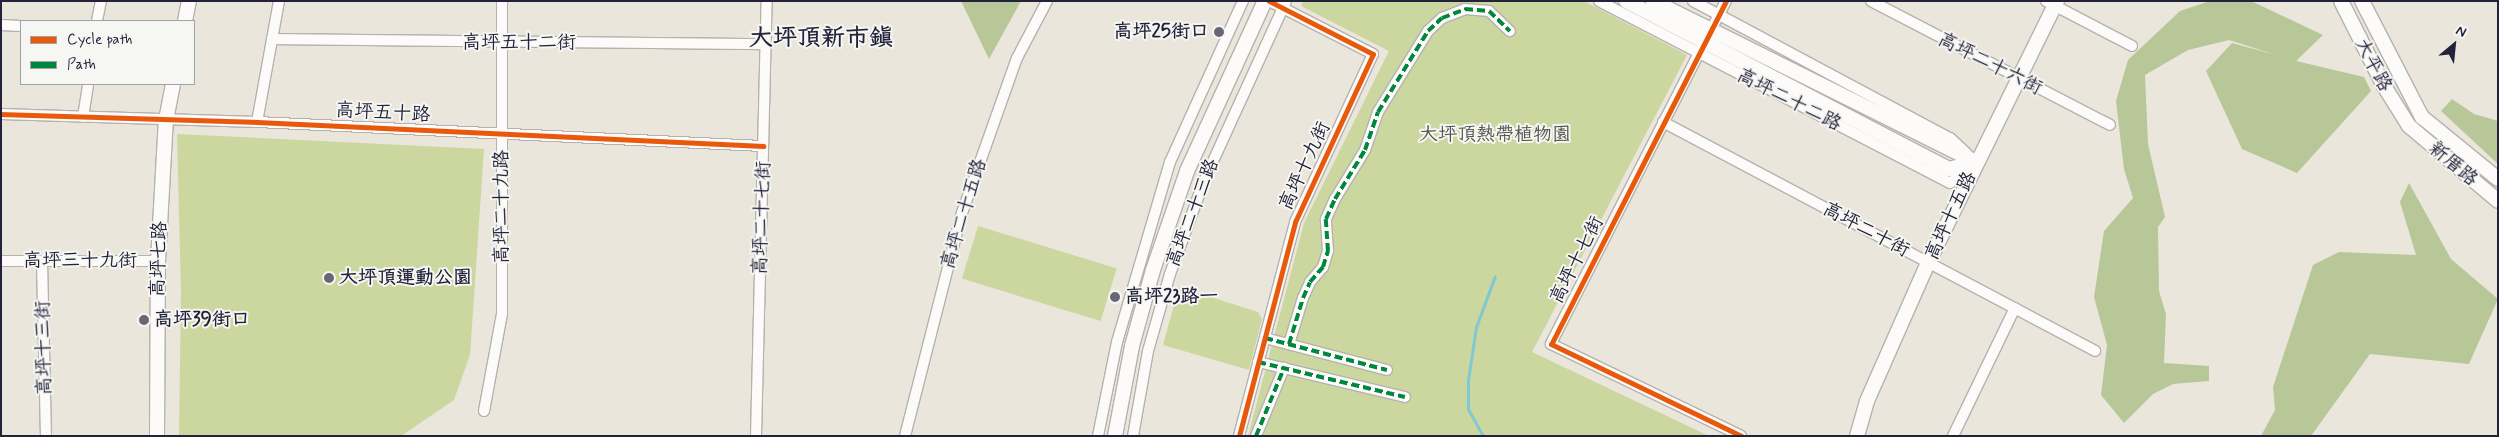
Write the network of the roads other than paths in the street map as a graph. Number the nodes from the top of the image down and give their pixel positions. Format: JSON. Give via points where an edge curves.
{"nodes":[{"id":1,"x":101,"y":1,"type":"edge"},
{"id":2,"x":189,"y":1,"type":"edge"},
{"id":3,"x":279,"y":1,"type":"edge"},
{"id":4,"x":502,"y":1,"type":"edge"},
{"id":5,"x":767,"y":1,"type":"edge"},
{"id":6,"x":1047,"y":1,"type":"edge"},
{"id":7,"x":1244,"y":1,"type":"edge"},
{"id":8,"x":1265,"y":1,"type":"edge"},
{"id":9,"x":1269,"y":1,"type":"edge"},
{"id":10,"x":1599,"y":1,"type":"edge"},
{"id":11,"x":1626,"y":1,"type":"edge"},
{"id":12,"x":1653,"y":1,"type":"edge"},
{"id":13,"x":1693,"y":1,"type":"edge"},
{"id":14,"x":1726,"y":1,"type":"edge"},
{"id":15,"x":1871,"y":1,"type":"edge"},
{"id":16,"x":2341,"y":1,"type":"edge"},
{"id":17,"x":2362,"y":1,"type":"edge"},
{"id":18,"x":2053,"y":3,"type":"edge"},
{"id":19,"x":1284,"y":4,"type":"edge"},
{"id":20,"x":1718,"y":15,"type":"junction"},
{"id":21,"x":97,"y":20,"type":"edge"},
{"id":22,"x":185,"y":20,"type":"edge"},
{"id":23,"x":1,"y":25,"type":"edge"},
{"id":24,"x":20,"y":26,"type":"edge"},
{"id":25,"x":1510,"y":31,"type":"dead end"},
{"id":26,"x":272,"y":39,"type":"junction"},
{"id":27,"x":1704,"y":42,"type":"junction"},
{"id":28,"x":502,"y":43,"type":"junction"},
{"id":29,"x":766,"y":44,"type":"junction"},
{"id":30,"x":2132,"y":46,"type":"dead end"},
{"id":31,"x":2017,"y":78,"type":"junction"},
{"id":32,"x":88,"y":85,"type":"edge"},
{"id":33,"x":173,"y":85,"type":"edge"},
{"id":34,"x":1,"y":114,"type":"edge"},
{"id":35,"x":83,"y":117,"type":"junction"},
{"id":36,"x":2422,"y":117,"type":"joint"},
{"id":37,"x":166,"y":120,"type":"junction"},
{"id":38,"x":257,"y":122,"type":"junction"},
{"id":39,"x":1663,"y":122,"type":"junction"},
{"id":40,"x":2110,"y":125,"type":"dead end"},
{"id":41,"x":2410,"y":126,"type":"joint"},
{"id":42,"x":502,"y":134,"type":"junction"},
{"id":43,"x":764,"y":146,"type":"junction"},
{"id":44,"x":1976,"y":162,"type":"junction"},
{"id":45,"x":2498,"y":179,"type":"edge"},
{"id":46,"x":2498,"y":201,"type":"edge"},
{"id":47,"x":1,"y":261,"type":"edge"},
{"id":48,"x":42,"y":261,"type":"junction"},
{"id":49,"x":158,"y":261,"type":"junction"},
{"id":50,"x":1928,"y":263,"type":"junction"},
{"id":51,"x":2015,"y":308,"type":"junction"},
{"id":52,"x":1265,"y":338,"type":"junction"},
{"id":53,"x":1289,"y":344,"type":"junction"},
{"id":54,"x":2095,"y":351,"type":"dead end"},
{"id":55,"x":1258,"y":362,"type":"junction"},
{"id":56,"x":1284,"y":368,"type":"junction"},
{"id":57,"x":1388,"y":370,"type":"dead end"},
{"id":58,"x":1405,"y":397,"type":"dead end"},
{"id":59,"x":484,"y":411,"type":"dead end"},
{"id":60,"x":46,"y":436,"type":"edge"},
{"id":61,"x":157,"y":436,"type":"edge"},
{"id":62,"x":756,"y":436,"type":"edge"},
{"id":63,"x":905,"y":436,"type":"edge"},
{"id":64,"x":1098,"y":436,"type":"edge"},
{"id":65,"x":1115,"y":436,"type":"edge"},
{"id":66,"x":1133,"y":436,"type":"edge"},
{"id":67,"x":1239,"y":436,"type":"edge"},
{"id":68,"x":1256,"y":436,"type":"edge"},
{"id":69,"x":1741,"y":436,"type":"edge"},
{"id":70,"x":1857,"y":436,"type":"edge"},
{"id":71,"x":1953,"y":436,"type":"edge"}],
"edges":[{"from":1,"to":21,"type":"street"},
{"from":2,"to":22,"type":"street"},
{"from":3,"to":26,"type":"street"},
{"from":4,"to":28,"type":"street","name":"高坪二十九路"},
{"from":5,"to":29,"type":"street","name":"高坪二十七街"},
{"from":6,"to":63,"type":"street","name":"高坪二十五路","via":[[1017,58],[962,213]]},
{"from":7,"to":64,"type":"street","name":"高坪二十三路","via":[[1170,162],[1117,342]]},
{"from":8,"to":65,"type":"street","name":"高坪二十三路","via":[[1187,171],[1153,270],[1132,346]]},
{"from":9,"to":19,"type":"street","name":"高坪十九街"},
{"from":10,"to":27,"type":"street","name":"高坪二十二路"},
{"from":11,"to":27,"type":"street","name":"高坪二十二路"},
{"from":12,"to":27,"type":"street","name":"高坪二十二路"},
{"from":13,"to":20,"type":"street"},
{"from":14,"to":20,"type":"street","name":"高坪十七街"},
{"from":15,"to":31,"type":"street","name":"高坪二十六街"},
{"from":16,"to":41,"type":"street","name":"大平路","via":[[2384,86]]},
{"from":17,"to":36,"type":"street","name":"大平路"},
{"from":18,"to":30,"type":"street"},
{"from":18,"to":31,"type":"street","name":"高坪十五路"},
{"from":19,"to":52,"type":"street","name":"高坪十九街","via":[[1373,54],[1295,222]]},
{"from":19,"to":66,"type":"street","name":"高坪二十三路","via":[[1204,181],[1170,274],[1148,351]]},
{"from":20,"to":27,"type":"street","name":"高坪十七街"},
{"from":20,"to":44,"type":"street","via":[[1950,138]]},
{"from":23,"to":24,"type":"street"},
{"from":25,"to":53,"type":"street","via":[[1489,11],[1465,9],[1442,18],[1428,31],[1378,112],[1366,150],[1326,218],[1328,251],[1323,267],[1307,290]]},
{"from":26,"to":28,"type":"street","name":"高坪五十二街"},
{"from":26,"to":38,"type":"street"},
{"from":27,"to":39,"type":"street","name":"高坪十七街"},
{"from":27,"to":44,"type":"street","name":"高坪二十二路"},
{"from":27,"to":44,"type":"street","name":"高坪二十二路","via":[[1950,183]]},
{"from":28,"to":29,"type":"street","name":"高坪五十二街"},
{"from":28,"to":42,"type":"street","name":"高坪二十九路"},
{"from":29,"to":43,"type":"street","name":"高坪二十七街"},
{"from":31,"to":40,"type":"street","name":"高坪二十六街"},
{"from":31,"to":44,"type":"street","name":"高坪十五路"},
{"from":32,"to":35,"type":"street"},
{"from":33,"to":37,"type":"street","name":"高坪七路"},
{"from":34,"to":35,"type":"street","name":"高坪五十路"},
{"from":35,"to":37,"type":"street","name":"高坪五十路"},
{"from":36,"to":45,"type":"street","name":"新厝路"},
{"from":37,"to":38,"type":"street","name":"高坪五十路"},
{"from":37,"to":49,"type":"street","name":"高坪七路"},
{"from":38,"to":42,"type":"street","name":"高坪五十路"},
{"from":39,"to":50,"type":"street","name":"高坪二十街"},
{"from":39,"to":69,"type":"street","name":"高坪十七街","via":[[1551,344]]},
{"from":41,"to":46,"type":"street","name":"新厝路"},
{"from":42,"to":43,"type":"street","name":"高坪五十路"},
{"from":42,"to":59,"type":"street","name":"高坪二十九路","via":[[502,314]]},
{"from":43,"to":62,"type":"street","name":"高坪二十七街"},
{"from":44,"to":50,"type":"street","name":"高坪十五路"},
{"from":47,"to":48,"type":"street","name":"高坪三十九街"},
{"from":48,"to":49,"type":"street","name":"高坪三十九街"},
{"from":48,"to":60,"type":"street","name":"高坪十三街"},
{"from":49,"to":61,"type":"street","name":"高坪七路"},
{"from":50,"to":51,"type":"street","name":"高坪二十街"},
{"from":50,"to":70,"type":"street","name":"高坪十五路","via":[[1867,401]]},
{"from":51,"to":54,"type":"street","name":"高坪二十街"},
{"from":51,"to":71,"type":"street"},
{"from":52,"to":53,"type":"street"},
{"from":52,"to":55,"type":"street","name":"高坪十九街"},
{"from":53,"to":57,"type":"street"},
{"from":55,"to":56,"type":"street"},
{"from":55,"to":67,"type":"street","name":"高坪十九街"},
{"from":56,"to":58,"type":"street"},
{"from":56,"to":68,"type":"street"}]}
